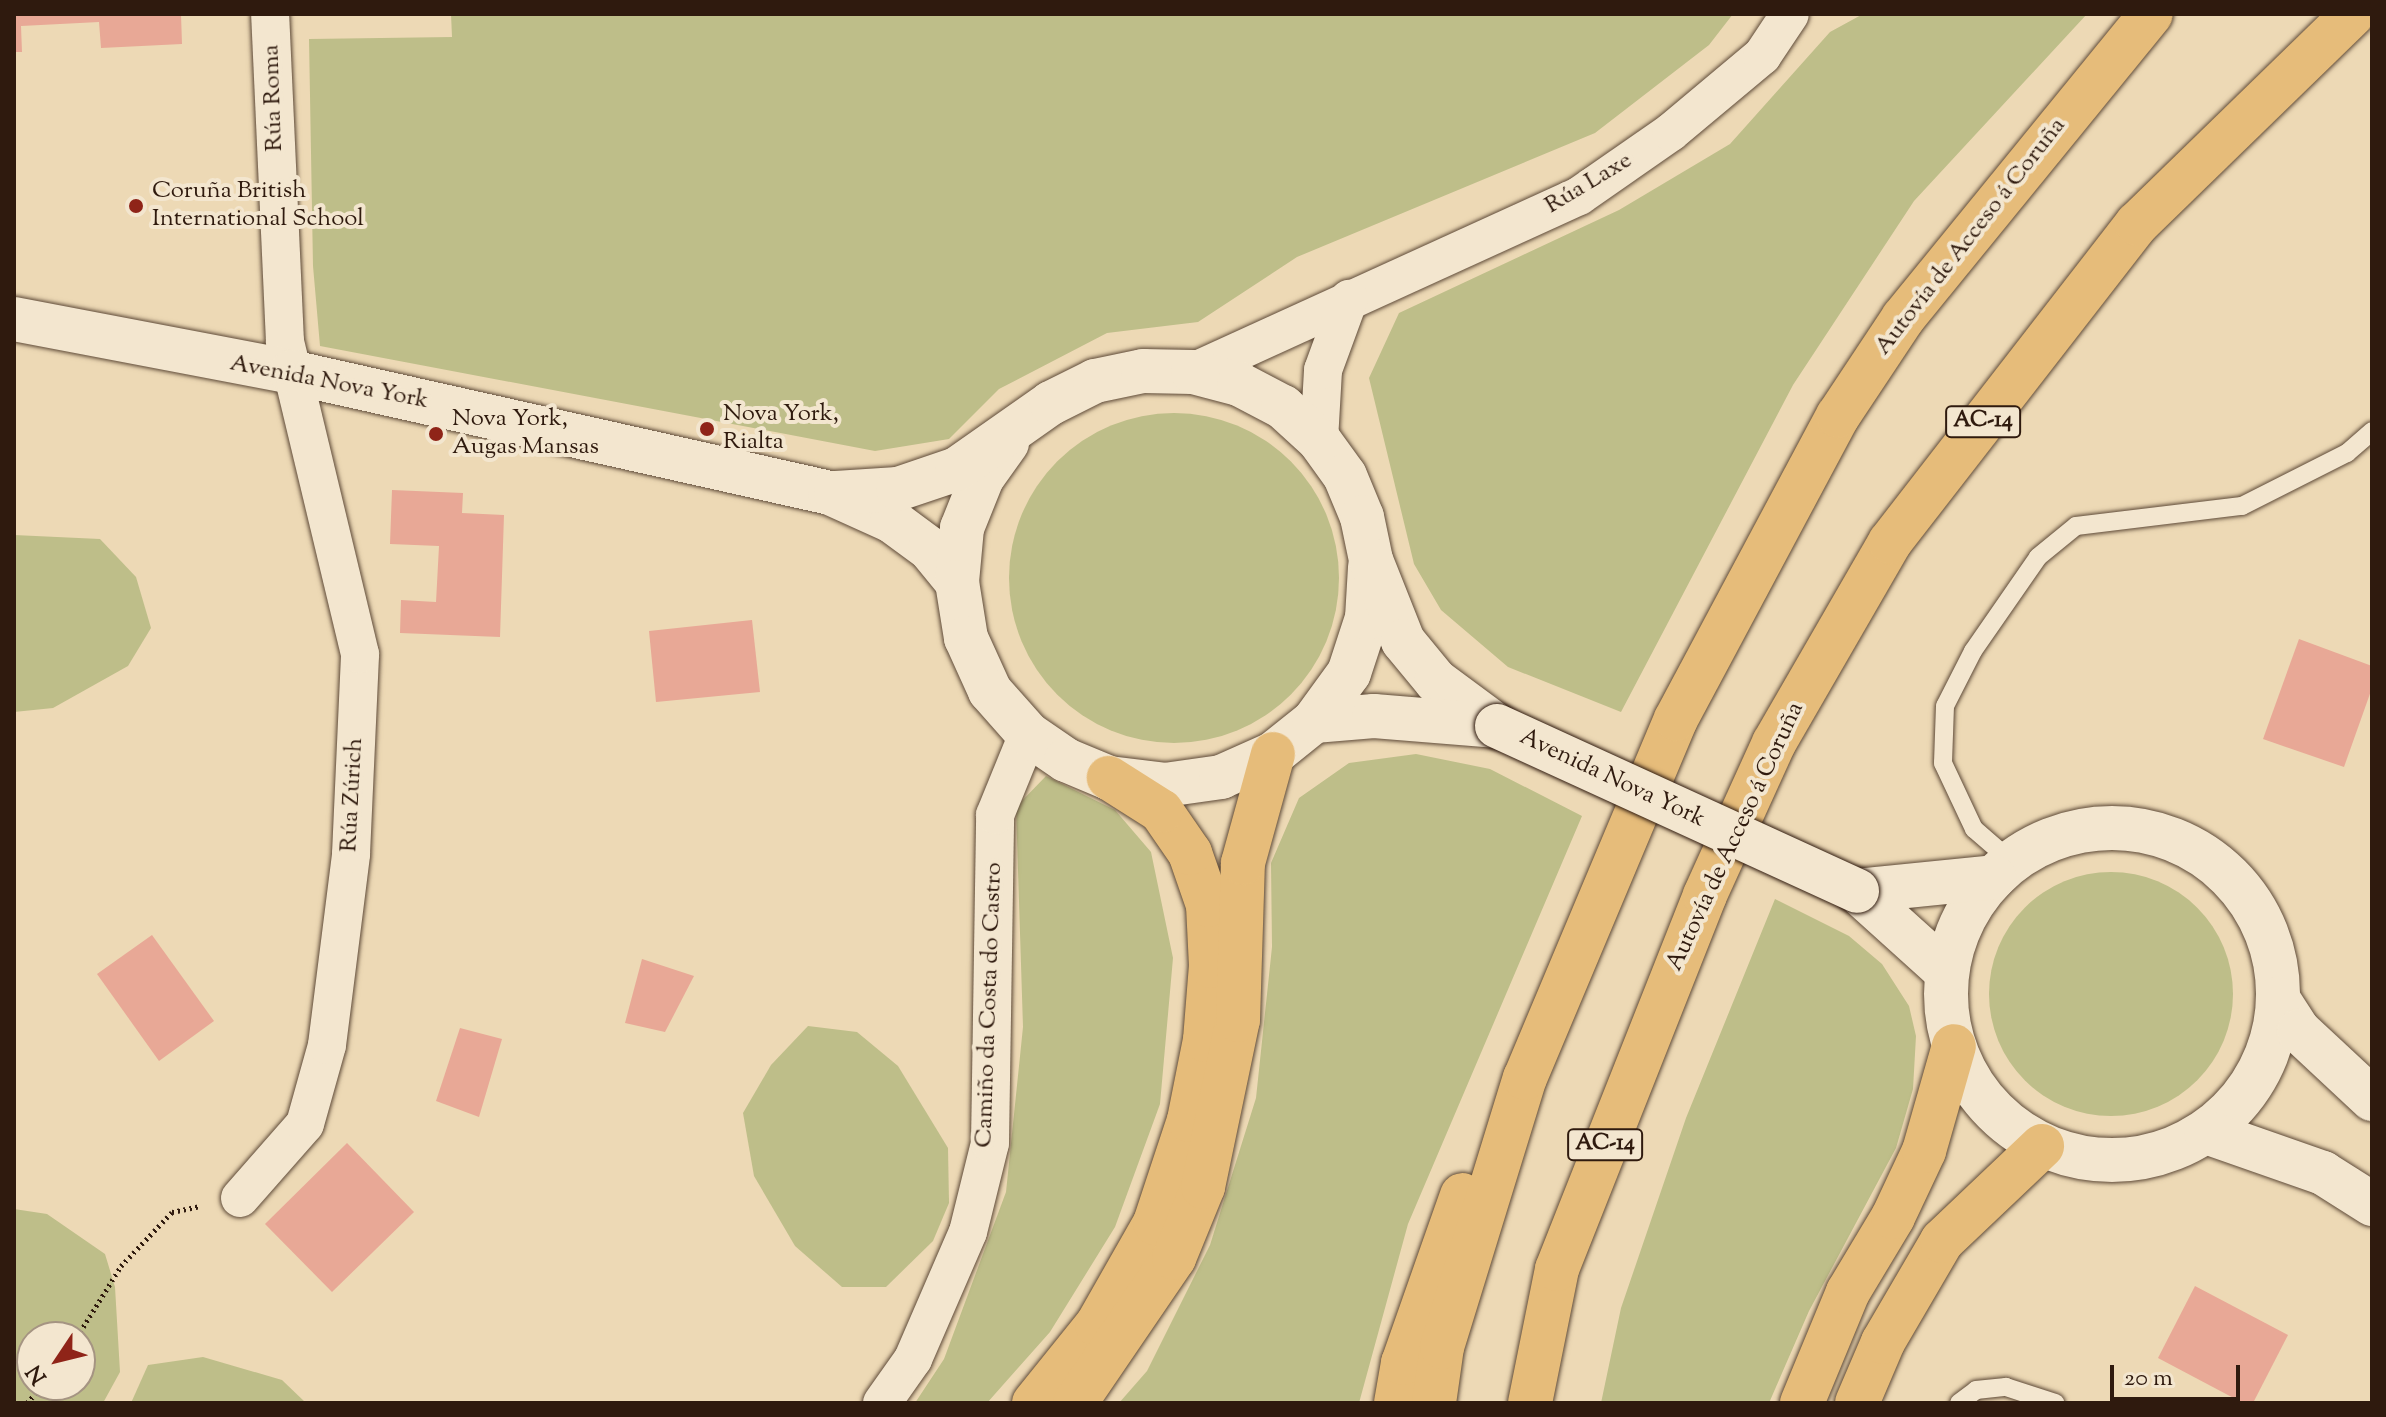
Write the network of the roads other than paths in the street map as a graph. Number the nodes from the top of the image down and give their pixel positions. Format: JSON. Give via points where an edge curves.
{"nodes":[{"id":1,"x":270,"y":14,"type":"edge"},
{"id":2,"x":1790,"y":14,"type":"edge"},
{"id":3,"x":2151,"y":14,"type":"edge"},
{"id":4,"x":2353,"y":14,"type":"edge"},
{"id":5,"x":1349,"y":299,"type":"junction"},
{"id":6,"x":14,"y":319,"type":"edge"},
{"id":7,"x":291,"y":372,"type":"junction"},
{"id":8,"x":1193,"y":372,"type":"junction"},
{"id":9,"x":2372,"y":431,"type":"edge"},
{"id":10,"x":1013,"y":434,"type":"junction"},
{"id":11,"x":1319,"y":440,"type":"junction"},
{"id":12,"x":830,"y":493,"type":"junction"},
{"id":13,"x":1371,"y":560,"type":"junction"},
{"id":14,"x":957,"y":582,"type":"junction"},
{"id":15,"x":1314,"y":721,"type":"junction"},
{"id":16,"x":1497,"y":726,"type":"junction"},
{"id":17,"x":1028,"y":734,"type":"junction"},
{"id":18,"x":1273,"y":754,"type":"junction"},
{"id":19,"x":1109,"y":778,"type":"junction"},
{"id":20,"x":2002,"y":869,"type":"junction"},
{"id":21,"x":1857,"y":891,"type":"junction"},
{"id":22,"x":1946,"y":971,"type":"junction"},
{"id":23,"x":2278,"y":999,"type":"junction"},
{"id":24,"x":1954,"y":1046,"type":"junction"},
{"id":25,"x":1525,"y":1078,"type":"junction"},
{"id":26,"x":2372,"y":1099,"type":"edge"},
{"id":27,"x":2206,"y":1132,"type":"junction"},
{"id":28,"x":2042,"y":1146,"type":"junction"},
{"id":29,"x":240,"y":1198,"type":"road end"},
{"id":30,"x":2372,"y":1204,"type":"edge"},
{"id":31,"x":882,"y":1403,"type":"edge"},
{"id":32,"x":1034,"y":1403,"type":"edge"},
{"id":33,"x":1075,"y":1403,"type":"edge"},
{"id":34,"x":1396,"y":1403,"type":"edge"},
{"id":35,"x":1434,"y":1403,"type":"edge"},
{"id":36,"x":1530,"y":1403,"type":"edge"},
{"id":37,"x":1802,"y":1403,"type":"edge"},
{"id":38,"x":1857,"y":1403,"type":"edge"},
{"id":39,"x":1959,"y":1403,"type":"edge"},
{"id":40,"x":2055,"y":1403,"type":"edge"}],
"edges":[{"from":1,"to":7,"type":"street","name":"Rúa Roma","via":[[285,342]]},
{"from":2,"to":5,"type":"street","name":"Rúa Laxe","via":[[1762,56],[1671,132],[1579,196]]},
{"from":3,"to":25,"type":"highway","name":"Autovía de Acceso á Coruña","via":[[1903,318],[1838,416],[1676,719]]},
{"from":4,"to":36,"type":"highway","name":"Autovía de Acceso á Coruña","number":"AC-14","via":[[2137,224],[1890,542],[1774,743],[1705,895],[1557,1269]]},
{"from":5,"to":8,"type":"street","name":"Rúa Laxe"},
{"from":5,"to":11,"type":"street","via":[[1323,370]]},
{"from":6,"to":7,"type":"main road","name":"Avenida Nova York"},
{"from":7,"to":12,"type":"main road","name":"Avenida Nova York"},
{"from":7,"to":29,"type":"street","name":"Rúa Zúrich","via":[[360,654],[351,854],[327,1045],[305,1124]]},
{"from":8,"to":10,"type":"main road","via":[[1143,371],[1095,381],[1051,403]]},
{"from":8,"to":11,"type":"main road","via":[[1239,384],[1283,407]]},
{"from":9,"to":20,"type":"lane","via":[[2347,453],[2242,506],[2076,526],[2038,557],[1973,651],[1945,706],[1943,763],[1974,829]]},
{"from":10,"to":12,"type":"main road","via":[[957,469],[898,489]]},
{"from":10,"to":14,"type":"main road","via":[[982,478],[962,528]]},
{"from":11,"to":13,"type":"main road","via":[[1345,476],[1362,517]]},
{"from":12,"to":14,"type":"main road","via":[[892,521],[930,549]]},
{"from":13,"to":15,"type":"main road","via":[[1367,618],[1349,673]]},
{"from":13,"to":16,"type":"main road","via":[[1403,641],[1436,681]]},
{"from":14,"to":17,"type":"main road","via":[[966,638],[984,677]]},
{"from":15,"to":16,"type":"main road","via":[[1374,716]]},
{"from":15,"to":18,"type":"main road"},
{"from":16,"to":21,"type":"main road","name":"Avenida Nova York","bridge":true},
{"from":17,"to":19,"type":"main road","via":[[1066,760]]},
{"from":17,"to":31,"type":"street","name":"Camiño da Costa do Castro","via":[[995,815],[990,1143],[968,1232],[913,1359]]},
{"from":18,"to":19,"type":"main road","via":[[1221,777],[1165,785]]},
{"from":18,"to":33,"type":"highway","via":[[1243,863],[1238,1020],[1203,1187],[1174,1258]]},
{"from":19,"to":32,"type":"highway","via":[[1161,811],[1190,853],[1208,905],[1211,966],[1205,1040],[1189,1120],[1155,1223],[1097,1325]]},
{"from":20,"to":21,"type":"main road"},
{"from":20,"to":22,"type":"main road","via":[[1971,905]]},
{"from":20,"to":23,"type":"main road","via":[[2051,839],[2097,828],[2144,830],[2188,846],[2226,872],[2255,909],[2273,952]]},
{"from":21,"to":22,"type":"main road","name":"Avenida Nova York"},
{"from":22,"to":24,"type":"main road","via":[[1946,1009]]},
{"from":23,"to":26,"type":"main road","via":[[2299,1031]]},
{"from":23,"to":27,"type":"main road","via":[[2269,1050],[2245,1096]]},
{"from":24,"to":28,"type":"main road","via":[[1974,1087],[2004,1121]]},
{"from":24,"to":37,"type":"highway","via":[[1924,1151],[1893,1217],[1848,1292]]},
{"from":25,"to":34,"type":"highway","via":[[1476,1159],[1403,1363]]},
{"from":25,"to":35,"type":"highway","name":"Autovía de Acceso á Coruña","via":[[1442,1347]]},
{"from":27,"to":28,"type":"main road","via":[[2168,1151],[2127,1161],[2084,1159]]},
{"from":27,"to":30,"type":"main road","via":[[2323,1173]]},
{"from":28,"to":38,"type":"highway","via":[[1942,1241],[1883,1342]]},
{"from":39,"to":40,"type":"lane","via":[[1976,1390],[2006,1387]]}]}
